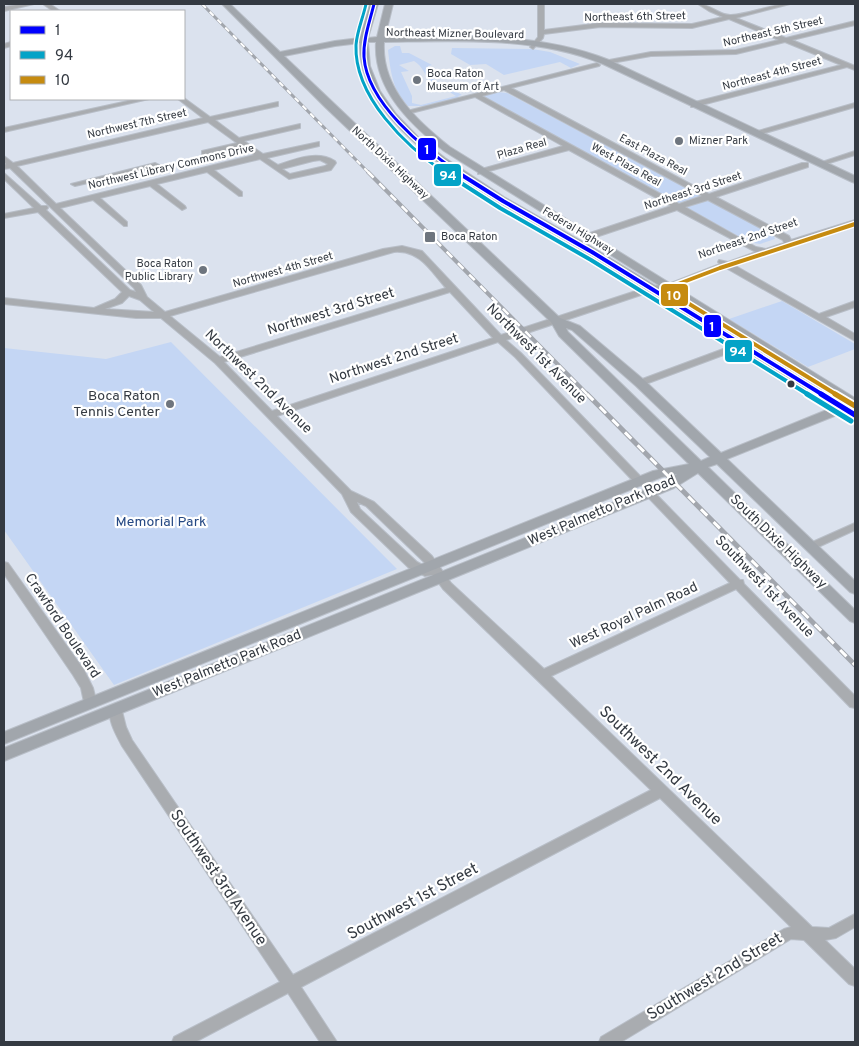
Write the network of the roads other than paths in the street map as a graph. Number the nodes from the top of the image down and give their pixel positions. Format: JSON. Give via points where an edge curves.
{"nodes":[{"id":1,"x":31,"y":4,"type":"edge"},
{"id":2,"x":226,"y":4,"type":"edge"},
{"id":3,"x":374,"y":4,"type":"edge"},
{"id":4,"x":389,"y":4,"type":"edge"},
{"id":5,"x":540,"y":4,"type":"edge"},
{"id":6,"x":701,"y":4,"type":"edge"},
{"id":7,"x":788,"y":4,"type":"edge"},
{"id":8,"x":4,"y":9,"type":"edge"},
{"id":9,"x":730,"y":17,"type":"junction"},
{"id":10,"x":855,"y":23,"type":"edge"},
{"id":11,"x":541,"y":32,"type":"junction"},
{"id":12,"x":364,"y":40,"type":"junction"},
{"id":13,"x":786,"y":40,"type":"junction"},
{"id":14,"x":380,"y":41,"type":"junction"},
{"id":15,"x":535,"y":44,"type":"junction"},
{"id":16,"x":279,"y":55,"type":"junction"},
{"id":17,"x":855,"y":62,"type":"edge"},
{"id":18,"x":601,"y":64,"type":"junction"},
{"id":19,"x":846,"y":65,"type":"junction"},
{"id":20,"x":855,"y":68,"type":"edge"},
{"id":21,"x":505,"y":88,"type":"junction"},
{"id":22,"x":476,"y":95,"type":"junction"},
{"id":23,"x":140,"y":100,"type":"edge"},
{"id":24,"x":182,"y":100,"type":"edge"},
{"id":25,"x":669,"y":100,"type":"junction"},
{"id":26,"x":275,"y":104,"type":"dead end"},
{"id":27,"x":385,"y":105,"type":"junction"},
{"id":28,"x":694,"y":105,"type":"junction"},
{"id":29,"x":855,"y":105,"type":"edge"},
{"id":30,"x":407,"y":112,"type":"junction"},
{"id":31,"x":711,"y":112,"type":"junction"},
{"id":32,"x":210,"y":119,"type":"junction"},
{"id":33,"x":400,"y":124,"type":"junction"},
{"id":34,"x":297,"y":126,"type":"dead end"},
{"id":35,"x":722,"y":126,"type":"junction"},
{"id":36,"x":423,"y":128,"type":"junction"},
{"id":37,"x":4,"y":130,"type":"edge"},
{"id":38,"x":755,"y":133,"type":"junction"},
{"id":39,"x":240,"y":142,"type":"junction"},
{"id":40,"x":316,"y":144,"type":"dead end"},
{"id":41,"x":570,"y":147,"type":"junction"},
{"id":42,"x":205,"y":153,"type":"dead end"},
{"id":43,"x":855,"y":153,"type":"edge"},
{"id":44,"x":261,"y":157,"type":"junction"},
{"id":45,"x":4,"y":158,"type":"edge"},
{"id":46,"x":820,"y":164,"type":"junction"},
{"id":47,"x":155,"y":165,"type":"dead end"},
{"id":48,"x":805,"y":165,"type":"junction"},
{"id":49,"x":8,"y":166,"type":"edge"},
{"id":50,"x":276,"y":168,"type":"junction"},
{"id":51,"x":209,"y":170,"type":"junction"},
{"id":52,"x":481,"y":172,"type":"junction"},
{"id":53,"x":4,"y":174,"type":"edge"},
{"id":54,"x":108,"y":176,"type":"junction"},
{"id":55,"x":855,"y":180,"type":"edge"},
{"id":56,"x":75,"y":184,"type":"dead end"},
{"id":57,"x":152,"y":184,"type":"junction"},
{"id":58,"x":855,"y":188,"type":"edge"},
{"id":59,"x":124,"y":191,"type":"junction"},
{"id":60,"x":239,"y":194,"type":"dead end"},
{"id":61,"x":708,"y":197,"type":"junction"},
{"id":62,"x":96,"y":198,"type":"junction"},
{"id":63,"x":53,"y":207,"type":"junction"},
{"id":64,"x":182,"y":208,"type":"dead end"},
{"id":65,"x":680,"y":208,"type":"junction"},
{"id":66,"x":39,"y":209,"type":"junction"},
{"id":67,"x":4,"y":216,"type":"edge"},
{"id":68,"x":855,"y":216,"type":"edge"},
{"id":69,"x":855,"y":222,"type":"edge"},
{"id":70,"x":124,"y":224,"type":"dead end"},
{"id":71,"x":587,"y":236,"type":"junction"},
{"id":72,"x":787,"y":241,"type":"junction"},
{"id":73,"x":754,"y":249,"type":"junction"},
{"id":74,"x":410,"y":250,"type":"joint"},
{"id":75,"x":766,"y":251,"type":"junction"},
{"id":76,"x":722,"y":263,"type":"junction"},
{"id":77,"x":659,"y":286,"type":"junction"},
{"id":78,"x":452,"y":289,"type":"junction"},
{"id":79,"x":127,"y":292,"type":"junction"},
{"id":80,"x":143,"y":298,"type":"junction"},
{"id":81,"x":4,"y":301,"type":"edge"},
{"id":82,"x":855,"y":304,"type":"edge"},
{"id":83,"x":92,"y":310,"type":"junction"},
{"id":84,"x":163,"y":315,"type":"junction"},
{"id":85,"x":818,"y":317,"type":"junction"},
{"id":86,"x":556,"y":320,"type":"junction"},
{"id":87,"x":525,"y":330,"type":"joint"},
{"id":88,"x":855,"y":338,"type":"edge"},
{"id":89,"x":500,"y":339,"type":"junction"},
{"id":90,"x":742,"y":345,"type":"junction"},
{"id":91,"x":218,"y":361,"type":"junction"},
{"id":92,"x":640,"y":383,"type":"junction"},
{"id":93,"x":852,"y":404,"type":"edge"},
{"id":94,"x":272,"y":414,"type":"junction"},
{"id":95,"x":855,"y":415,"type":"edge"},
{"id":96,"x":720,"y":458,"type":"junction"},
{"id":97,"x":700,"y":466,"type":"junction"},
{"id":98,"x":639,"y":482,"type":"junction"},
{"id":99,"x":650,"y":492,"type":"junction"},
{"id":100,"x":855,"y":526,"type":"edge"},
{"id":101,"x":812,"y":546,"type":"junction"},
{"id":102,"x":4,"y":566,"type":"edge"},
{"id":103,"x":432,"y":572,"type":"junction"},
{"id":104,"x":739,"y":584,"type":"junction"},
{"id":105,"x":855,"y":589,"type":"edge"},
{"id":106,"x":855,"y":618,"type":"edge"},
{"id":107,"x":542,"y":675,"type":"junction"},
{"id":108,"x":141,"y":683,"type":"junction"},
{"id":109,"x":90,"y":704,"type":"junction"},
{"id":110,"x":855,"y":704,"type":"edge"},
{"id":111,"x":116,"y":710,"type":"junction"},
{"id":112,"x":52,"y":735,"type":"junction"},
{"id":113,"x":4,"y":738,"type":"edge"},
{"id":114,"x":4,"y":755,"type":"edge"},
{"id":115,"x":661,"y":791,"type":"junction"},
{"id":116,"x":855,"y":920,"type":"edge"},
{"id":117,"x":805,"y":932,"type":"junction"},
{"id":118,"x":855,"y":979,"type":"edge"},
{"id":119,"x":291,"y":985,"type":"junction"},
{"id":120,"x":180,"y":1042,"type":"edge"},
{"id":121,"x":329,"y":1042,"type":"edge"},
{"id":122,"x":607,"y":1042,"type":"edge"}],
"edges":[{"from":1,"to":8,"type":"street"},
{"from":2,"to":16,"type":"main road","name":"North Dixie Highway"},
{"from":3,"to":12,"type":"main road","name":"Federal Highway"},
{"from":4,"to":14,"type":"main road","name":"Federal Highway"},
{"from":5,"to":11,"type":"street"},
{"from":6,"to":9,"type":"street"},
{"from":7,"to":9,"type":"street","name":"Northeast 6th Street"},
{"from":9,"to":11,"type":"street","name":"Northeast 6th Street","via":[[681,27],[600,25]]},
{"from":9,"to":13,"type":"street"},
{"from":10,"to":13,"type":"street","name":"Northeast 5th Street"},
{"from":11,"to":15,"type":"street"},
{"from":12,"to":14,"type":"main road","name":"Northeast Mizner Boulevard"},
{"from":12,"to":16,"type":"main road"},
{"from":12,"to":27,"type":"main road","name":"Federal Highway","via":[[368,73]]},
{"from":13,"to":18,"type":"street","name":"Northeast 5th Street","via":[[730,53],[652,54]]},
{"from":13,"to":19,"type":"street"},
{"from":14,"to":15,"type":"main road","name":"Northeast Mizner Boulevard"},
{"from":14,"to":30,"type":"main road","name":"Federal Highway","via":[[387,80]]},
{"from":15,"to":18,"type":"main road","name":"Northeast Mizner Boulevard","via":[[581,51]]},
{"from":16,"to":86,"type":"main road","name":"North Dixie Highway"},
{"from":17,"to":19,"type":"street","name":"Northeast 4th Street"},
{"from":18,"to":21,"type":"street","name":"Northeast 5th Street"},
{"from":18,"to":25,"type":"main road","name":"Northeast Mizner Boulevard"},
{"from":18,"to":28,"type":"main road","name":"Northeast Mizner Boulevard"},
{"from":19,"to":20,"type":"street"},
{"from":19,"to":28,"type":"street","name":"Northeast 4th Street"},
{"from":21,"to":22,"type":"street","name":"Northeast 5th Street"},
{"from":21,"to":61,"type":"street","name":"East Plaza Real"},
{"from":22,"to":30,"type":"street","name":"Northeast 5th Street"},
{"from":22,"to":41,"type":"street","name":"West Plaza Real"},
{"from":23,"to":37,"type":"street"},
{"from":24,"to":32,"type":"street"},
{"from":25,"to":31,"type":"main road"},
{"from":25,"to":35,"type":"main road","name":"Northeast Mizner Boulevard"},
{"from":26,"to":32,"type":"street","name":"Northwest 7th Street"},
{"from":27,"to":30,"type":"main road"},
{"from":27,"to":33,"type":"main road","name":"Federal Highway"},
{"from":28,"to":31,"type":"main road","name":"Northeast Mizner Boulevard"},
{"from":29,"to":38,"type":"street"},
{"from":30,"to":36,"type":"main road","name":"Federal Highway"},
{"from":31,"to":38,"type":"main road","name":"Northeast Mizner Boulevard"},
{"from":32,"to":39,"type":"street"},
{"from":32,"to":49,"type":"street","name":"Northwest 7th Street"},
{"from":33,"to":36,"type":"main road"},
{"from":33,"to":77,"type":"main road","name":"Federal Highway","via":[[428,150],[465,176]]},
{"from":34,"to":39,"type":"street"},
{"from":35,"to":38,"type":"main road"},
{"from":35,"to":48,"type":"main road","name":"Northeast Mizner Boulevard"},
{"from":36,"to":52,"type":"main road","name":"Federal Highway"},
{"from":38,"to":46,"type":"main road","name":"Northeast Mizner Boulevard"},
{"from":39,"to":42,"type":"street"},
{"from":39,"to":44,"type":"street"},
{"from":40,"to":44,"type":"street","name":"Northwest Library Commons Drive"},
{"from":41,"to":52,"type":"street","name":"Plaza Real"},
{"from":41,"to":65,"type":"street","name":"West Plaza Real"},
{"from":43,"to":46,"type":"street"},
{"from":44,"to":50,"type":"street"},
{"from":44,"to":51,"type":"street","name":"Northwest Library Commons Drive"},
{"from":45,"to":49,"type":"street","name":"Northwest 2nd Avenue"},
{"from":46,"to":55,"type":"main road","name":"Northeast Mizner Boulevard"},
{"from":47,"to":54,"type":"street"},
{"from":48,"to":58,"type":"main road","name":"Northeast Mizner Boulevard"},
{"from":48,"to":61,"type":"street","name":"Northeast 3rd Street"},
{"from":49,"to":63,"type":"street","name":"Northwest 2nd Avenue"},
{"from":50,"to":50,"type":"street","via":[[317,158],[332,164],[328,168],[288,177]]},
{"from":51,"to":57,"type":"street","name":"Northwest Library Commons Drive"},
{"from":51,"to":60,"type":"street"},
{"from":52,"to":71,"type":"main road","name":"Federal Highway"},
{"from":53,"to":66,"type":"street","name":"Northwest 2nd Avenue"},
{"from":54,"to":56,"type":"street"},
{"from":54,"to":59,"type":"street"},
{"from":57,"to":59,"type":"street","name":"Northwest Library Commons Drive"},
{"from":57,"to":64,"type":"street"},
{"from":59,"to":62,"type":"street","name":"Northwest Library Commons Drive"},
{"from":61,"to":65,"type":"street","name":"Northeast 3rd Street"},
{"from":61,"to":72,"type":"street","name":"East Plaza Real"},
{"from":62,"to":63,"type":"street","name":"Northwest Library Commons Drive"},
{"from":62,"to":70,"type":"street"},
{"from":63,"to":66,"type":"street","name":"Northwest Library Commons Drive"},
{"from":63,"to":80,"type":"street","name":"Northwest 2nd Avenue","via":[[138,287]]},
{"from":65,"to":71,"type":"street","name":"Northeast 3rd Street"},
{"from":65,"to":73,"type":"street","name":"West Plaza Real"},
{"from":66,"to":67,"type":"street","name":"Northwest Library Commons Drive"},
{"from":66,"to":79,"type":"street","name":"Northwest 2nd Avenue"},
{"from":68,"to":72,"type":"street","name":"Northeast 2nd Street"},
{"from":69,"to":72,"type":"street","name":"Northeast 2nd Street"},
{"from":71,"to":77,"type":"main road","name":"Federal Highway"},
{"from":72,"to":73,"type":"street","name":"Northeast 2nd Street"},
{"from":72,"to":75,"type":"street","name":"Northeast 2nd Street"},
{"from":73,"to":75,"type":"street","name":"West Plaza Real"},
{"from":73,"to":76,"type":"street","name":"Northeast 2nd Street"},
{"from":74,"to":78,"type":"street","name":"Northwest 1st Avenue","via":[[419,253]]},
{"from":74,"to":84,"type":"street","name":"Northwest 4th Street","via":[[395,249]]},
{"from":75,"to":76,"type":"street","name":"Northeast 2nd Street"},
{"from":76,"to":77,"type":"street","name":"Northeast 2nd Street"},
{"from":76,"to":85,"type":"street"},
{"from":77,"to":86,"type":"street","name":"Northeast 2nd Street"},
{"from":77,"to":90,"type":"main road","name":"Federal Highway"},
{"from":77,"to":93,"type":"main road","name":"Federal Highway"},
{"from":78,"to":89,"type":"street","name":"Northwest 1st Avenue"},
{"from":78,"to":91,"type":"street","name":"Northwest 3rd Street"},
{"from":79,"to":80,"type":"street","name":"Northwest 2nd Avenue"},
{"from":79,"to":83,"type":"street","via":[[117,303]]},
{"from":80,"to":84,"type":"street","name":"Northwest 2nd Avenue"},
{"from":81,"to":83,"type":"street","name":"Northwest 4th Street"},
{"from":82,"to":85,"type":"street"},
{"from":83,"to":84,"type":"street","name":"Northwest 4th Street"},
{"from":84,"to":91,"type":"street","name":"Northwest 2nd Avenue"},
{"from":85,"to":88,"type":"street"},
{"from":86,"to":87,"type":"street","name":"Northeast 2nd Street"},
{"from":86,"to":92,"type":"main road","name":"North Dixie Highway","via":[[576,328]]},
{"from":86,"to":97,"type":"main road","name":"North Dixie Highway","via":[[563,334]]},
{"from":87,"to":89,"type":"street","name":"Northwest 2nd Street"},
{"from":89,"to":94,"type":"street","name":"Northwest 2nd Street"},
{"from":89,"to":98,"type":"street","name":"Northwest 1st Avenue"},
{"from":90,"to":92,"type":"street"},
{"from":90,"to":93,"type":"main road","name":"Federal Highway"},
{"from":91,"to":94,"type":"street","name":"Northwest 2nd Avenue"},
{"from":92,"to":96,"type":"main road","name":"North Dixie Highway"},
{"from":93,"to":95,"type":"main road","name":"Federal Highway"},
{"from":93,"to":96,"type":"main road"},
{"from":94,"to":103,"type":"street","name":"Northwest 2nd Avenue","via":[[347,493],[355,510],[413,565]]},
{"from":96,"to":97,"type":"main road"},
{"from":96,"to":101,"type":"main road","name":"South Dixie Highway"},
{"from":97,"to":98,"type":"main road","name":"West Palmetto Park Road","via":[[664,471]]},
{"from":97,"to":99,"type":"main road","name":"West Palmetto Park Road","via":[[675,482]]},
{"from":97,"to":106,"type":"main road","name":"South Dixie Highway"},
{"from":98,"to":103,"type":"main road","name":"West Palmetto Park Road"},
{"from":99,"to":103,"type":"main road","name":"West Palmetto Park Road"},
{"from":99,"to":104,"type":"street","name":"Southwest 1st Avenue"},
{"from":100,"to":101,"type":"street"},
{"from":101,"to":105,"type":"main road","name":"South Dixie Highway"},
{"from":102,"to":109,"type":"street","name":"Crawford Boulevard","via":[[79,673],[87,688]]},
{"from":103,"to":107,"type":"street","name":"Southwest 2nd Avenue"},
{"from":103,"to":108,"type":"main road","name":"West Palmetto Park Road"},
{"from":103,"to":111,"type":"main road","name":"West Palmetto Park Road"},
{"from":104,"to":107,"type":"street","name":"West Royal Palm Road"},
{"from":104,"to":110,"type":"street","name":"Southwest 1st Avenue"},
{"from":107,"to":115,"type":"street","name":"Southwest 2nd Avenue"},
{"from":108,"to":109,"type":"main road","name":"West Palmetto Park Road"},
{"from":108,"to":111,"type":"main road","via":[[120,701]]},
{"from":109,"to":112,"type":"main road","via":[[84,713]]},
{"from":109,"to":113,"type":"main road","name":"West Palmetto Park Road"},
{"from":111,"to":112,"type":"main road","name":"West Palmetto Park Road"},
{"from":111,"to":119,"type":"street","name":"Southwest 3rd Avenue","via":[[122,736]]},
{"from":112,"to":114,"type":"main road","name":"West Palmetto Park Road"},
{"from":115,"to":117,"type":"street","name":"Southwest 2nd Avenue"},
{"from":115,"to":119,"type":"street","name":"Southwest 1st Street"},
{"from":116,"to":117,"type":"street","name":"Southwest 2nd Street","via":[[831,934]]},
{"from":117,"to":118,"type":"street","name":"Southwest 2nd Avenue"},
{"from":117,"to":122,"type":"street","name":"Southwest 2nd Street","via":[[790,933]]},
{"from":119,"to":120,"type":"street","name":"Southwest 1st Street"},
{"from":119,"to":121,"type":"street","name":"Southwest 3rd Avenue"}]}
